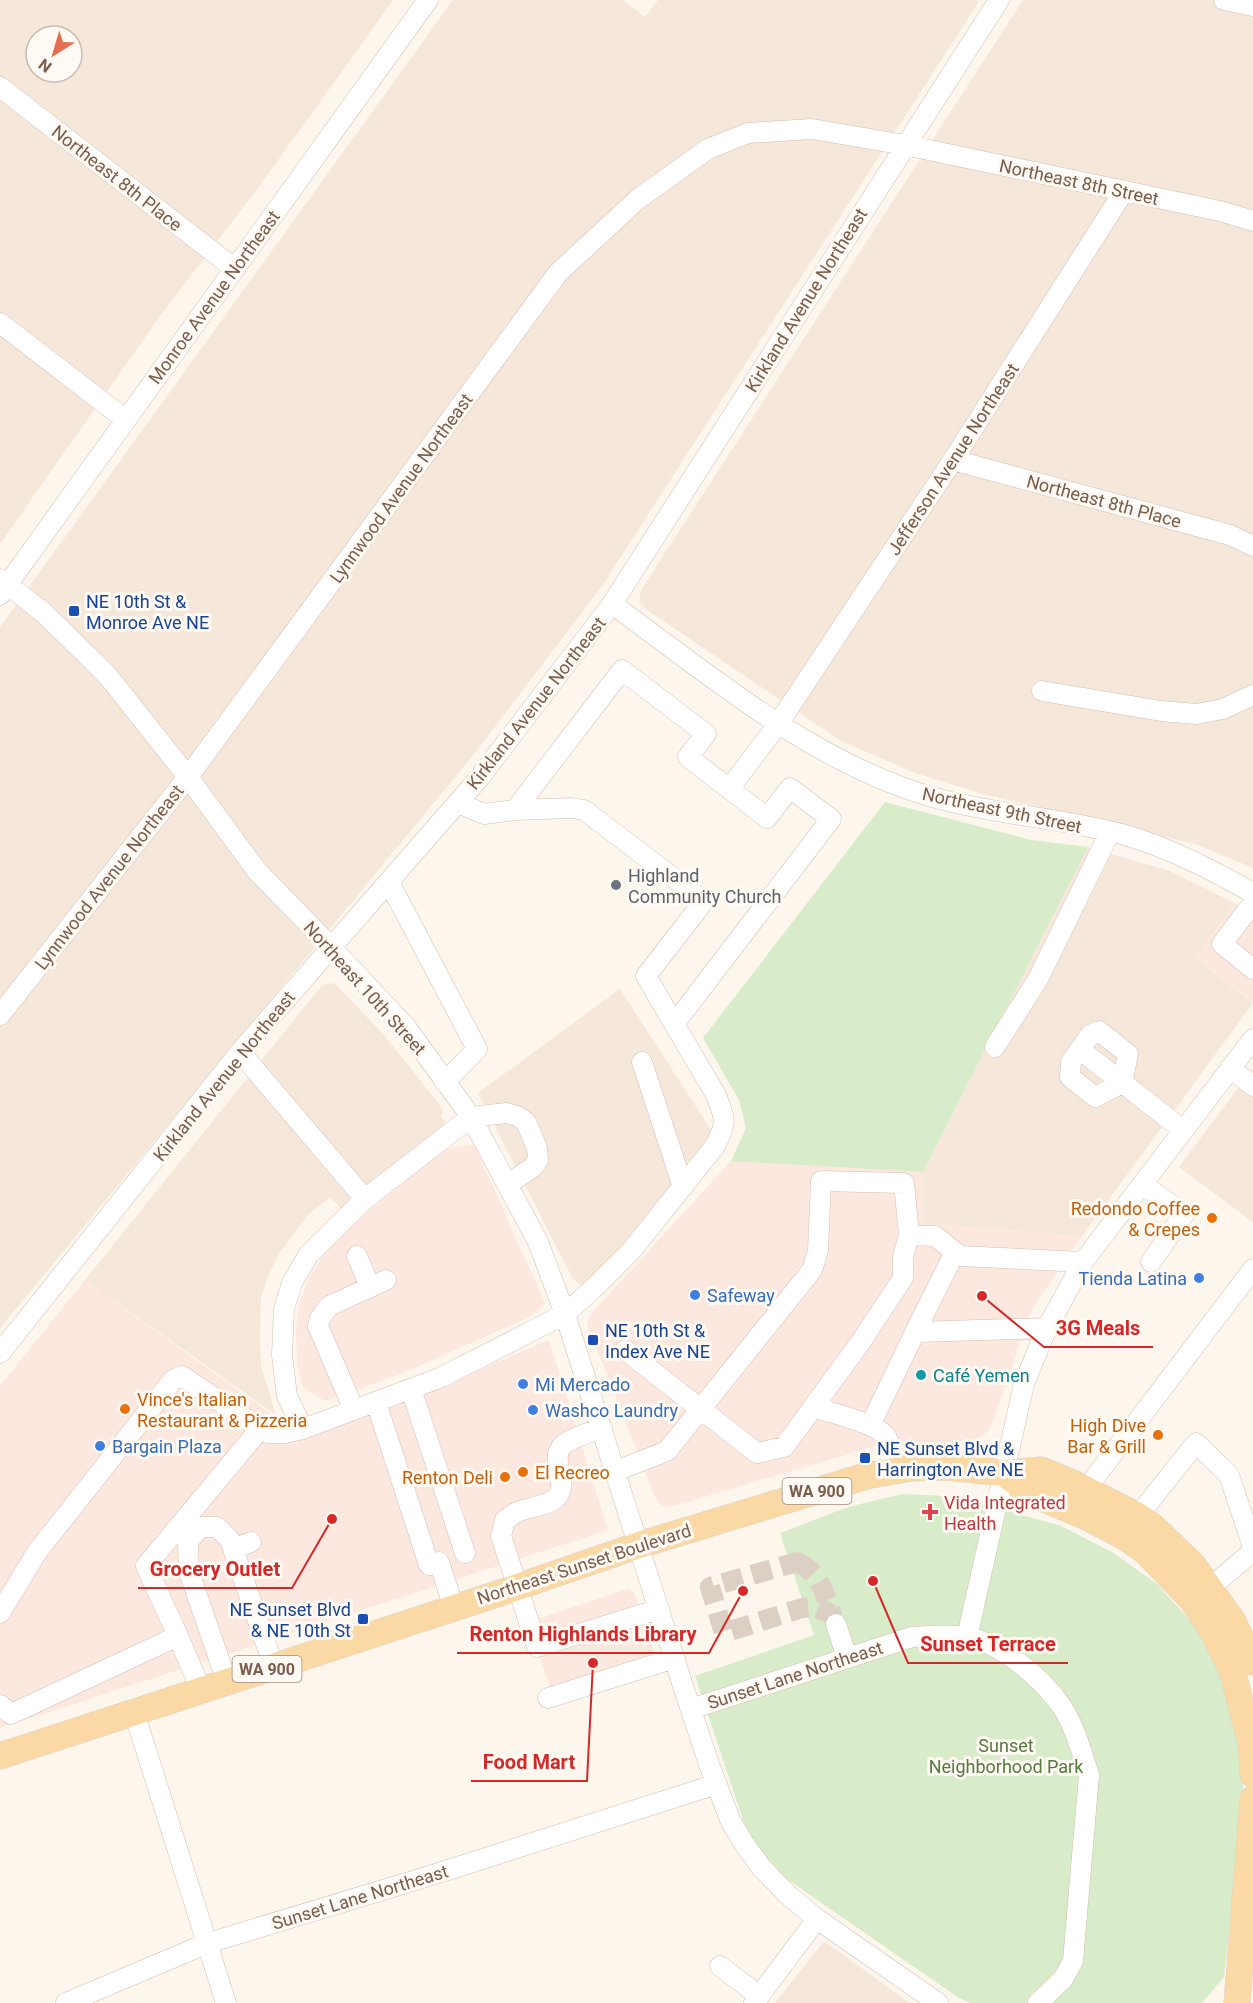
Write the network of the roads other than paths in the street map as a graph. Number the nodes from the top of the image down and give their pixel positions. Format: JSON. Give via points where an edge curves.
{"nodes":[{"id":1,"x":999,"y":0,"type":"edge"},
{"id":2,"x":1224,"y":0,"type":"edge"},
{"id":3,"x":421,"y":3,"type":"edge"},
{"id":4,"x":1253,"y":6,"type":"edge"},
{"id":5,"x":0,"y":87,"type":"edge"},
{"id":6,"x":905,"y":145,"type":"junction"},
{"id":7,"x":1124,"y":191,"type":"junction"},
{"id":8,"x":1253,"y":221,"type":"edge"},
{"id":9,"x":235,"y":269,"type":"junction"},
{"id":10,"x":0,"y":323,"type":"edge"},
{"id":11,"x":126,"y":420,"type":"junction"},
{"id":12,"x":953,"y":460,"type":"junction"},
{"id":13,"x":1253,"y":546,"type":"edge"},
{"id":14,"x":2,"y":586,"type":"edge"},
{"id":15,"x":612,"y":604,"type":"junction"},
{"id":16,"x":1042,"y":691,"type":"dead end"},
{"id":17,"x":1253,"y":694,"type":"edge"},
{"id":18,"x":778,"y":724,"type":"junction"},
{"id":19,"x":188,"y":777,"type":"junction"},
{"id":20,"x":729,"y":789,"type":"junction"},
{"id":21,"x":458,"y":803,"type":"junction"},
{"id":22,"x":515,"y":810,"type":"junction"},
{"id":23,"x":1110,"y":832,"type":"junction"},
{"id":24,"x":389,"y":882,"type":"junction"},
{"id":25,"x":1252,"y":893,"type":"edge"},
{"id":26,"x":331,"y":946,"type":"junction"},
{"id":27,"x":1253,"y":969,"type":"edge"},
{"id":28,"x":0,"y":1016,"type":"edge"},
{"id":29,"x":675,"y":1023,"type":"junction"},
{"id":30,"x":1253,"y":1039,"type":"edge"},
{"id":31,"x":995,"y":1047,"type":"dead end"},
{"id":32,"x":240,"y":1052,"type":"junction"},
{"id":33,"x":1083,"y":1052,"type":"dead end"},
{"id":34,"x":642,"y":1062,"type":"dead end"},
{"id":35,"x":1230,"y":1068,"type":"junction"},
{"id":36,"x":445,"y":1082,"type":"junction"},
{"id":37,"x":1253,"y":1086,"type":"edge"},
{"id":38,"x":471,"y":1117,"type":"junction"},
{"id":39,"x":1183,"y":1130,"type":"junction"},
{"id":40,"x":508,"y":1184,"type":"junction"},
{"id":41,"x":1142,"y":1184,"type":"junction"},
{"id":42,"x":683,"y":1187,"type":"junction"},
{"id":43,"x":364,"y":1199,"type":"junction"},
{"id":44,"x":909,"y":1235,"type":"junction"},
{"id":45,"x":955,"y":1252,"type":"junction"},
{"id":46,"x":357,"y":1256,"type":"dead end"},
{"id":47,"x":1083,"y":1262,"type":"junction"},
{"id":48,"x":1150,"y":1262,"type":"dead end"},
{"id":49,"x":1253,"y":1269,"type":"edge"},
{"id":50,"x":565,"y":1314,"type":"junction"},
{"id":51,"x":1047,"y":1328,"type":"junction"},
{"id":52,"x":915,"y":1332,"type":"junction"},
{"id":53,"x":625,"y":1350,"type":"dead end"},
{"id":54,"x":0,"y":1353,"type":"edge"},
{"id":55,"x":411,"y":1389,"type":"junction"},
{"id":56,"x":376,"y":1402,"type":"junction"},
{"id":57,"x":813,"y":1407,"type":"junction"},
{"id":58,"x":701,"y":1409,"type":"junction"},
{"id":59,"x":354,"y":1410,"type":"junction"},
{"id":60,"x":870,"y":1426,"type":"junction"},
{"id":61,"x":602,"y":1428,"type":"junction"},
{"id":62,"x":260,"y":1429,"type":"junction"},
{"id":63,"x":303,"y":1429,"type":"junction"},
{"id":64,"x":616,"y":1471,"type":"junction"},
{"id":65,"x":893,"y":1471,"type":"junction"},
{"id":66,"x":1004,"y":1473,"type":"junction"},
{"id":67,"x":1086,"y":1489,"type":"junction"},
{"id":68,"x":1138,"y":1516,"type":"junction"},
{"id":69,"x":197,"y":1518,"type":"junction"},
{"id":70,"x":639,"y":1545,"type":"junction"},
{"id":71,"x":1253,"y":1549,"type":"edge"},
{"id":72,"x":1144,"y":1551,"type":"junction"},
{"id":73,"x":465,"y":1553,"type":"dead end"},
{"id":74,"x":517,"y":1586,"type":"junction"},
{"id":75,"x":1211,"y":1587,"type":"junction"},
{"id":76,"x":454,"y":1608,"type":"junction"},
{"id":77,"x":658,"y":1609,"type":"junction"},
{"id":78,"x":0,"y":1613,"type":"edge"},
{"id":79,"x":836,"y":1624,"type":"dead end"},
{"id":80,"x":178,"y":1636,"type":"junction"},
{"id":81,"x":967,"y":1637,"type":"junction"},
{"id":82,"x":675,"y":1658,"type":"junction"},
{"id":83,"x":847,"y":1658,"type":"junction"},
{"id":84,"x":1253,"y":1662,"type":"edge"},
{"id":85,"x":274,"y":1667,"type":"junction"},
{"id":86,"x":227,"y":1682,"type":"junction"},
{"id":87,"x":201,"y":1690,"type":"junction"},
{"id":88,"x":548,"y":1698,"type":"dead end"},
{"id":89,"x":0,"y":1706,"type":"edge"},
{"id":90,"x":691,"y":1710,"type":"junction"},
{"id":91,"x":134,"y":1712,"type":"junction"},
{"id":92,"x":0,"y":1756,"type":"edge"},
{"id":93,"x":1253,"y":1774,"type":"edge"},
{"id":94,"x":717,"y":1784,"type":"junction"},
{"id":95,"x":1253,"y":1799,"type":"edge"},
{"id":96,"x":817,"y":1919,"type":"junction"},
{"id":97,"x":208,"y":1943,"type":"junction"},
{"id":98,"x":720,"y":1966,"type":"dead end"},
{"id":99,"x":757,"y":2000,"type":"edge"},
{"id":100,"x":66,"y":2003,"type":"edge"},
{"id":101,"x":226,"y":2003,"type":"edge"},
{"id":102,"x":938,"y":2003,"type":"edge"},
{"id":103,"x":1038,"y":2003,"type":"edge"},
{"id":104,"x":1237,"y":2003,"type":"edge"}],
"edges":[{"from":1,"to":6,"type":"street","name":"Kirkland Avenue Northeast"},
{"from":2,"to":4,"type":"street"},
{"from":3,"to":9,"type":"street","name":"Monroe Avenue Northeast"},
{"from":5,"to":9,"type":"street","name":"Northeast 8th Place"},
{"from":6,"to":7,"type":"street","name":"Northeast 8th Street"},
{"from":6,"to":15,"type":"street","name":"Kirkland Avenue Northeast"},
{"from":6,"to":19,"type":"street","name":"Lynnwood Avenue Northeast","via":[[812,129],[748,133],[708,150],[638,199],[558,273]]},
{"from":7,"to":8,"type":"street","name":"Northeast 8th Street"},
{"from":7,"to":12,"type":"street","name":"Jefferson Avenue Northeast"},
{"from":9,"to":11,"type":"street","name":"Monroe Avenue Northeast"},
{"from":10,"to":11,"type":"street"},
{"from":11,"to":14,"type":"street","name":"Monroe Avenue Northeast"},
{"from":12,"to":13,"type":"street","name":"Northeast 8th Place","via":[[1230,535]]},
{"from":12,"to":18,"type":"street","name":"Jefferson Avenue Northeast"},
{"from":14,"to":19,"type":"street","name":"Northeast 10th Street","via":[[44,613],[108,676]]},
{"from":15,"to":18,"type":"street","name":"Northeast 9th Street"},
{"from":15,"to":21,"type":"street","name":"Kirkland Avenue Northeast"},
{"from":16,"to":17,"type":"street","via":[[1196,714],[1223,709]]},
{"from":18,"to":20,"type":"street","name":"Jefferson Avenue Northeast"},
{"from":18,"to":23,"type":"street","name":"Northeast 9th Street","via":[[849,764],[943,801]]},
{"from":19,"to":26,"type":"street","name":"Northeast 10th Street","via":[[257,871]]},
{"from":19,"to":28,"type":"street","name":"Lynnwood Avenue Northeast"},
{"from":20,"to":22,"type":"street","via":[[688,757],[706,734],[622,670]]},
{"from":20,"to":29,"type":"street","via":[[767,818],[790,788],[831,819]]},
{"from":21,"to":22,"type":"street","via":[[484,814]]},
{"from":21,"to":24,"type":"street","name":"Kirkland Avenue Northeast"},
{"from":22,"to":29,"type":"street","via":[[584,810],[704,901],[646,976]]},
{"from":23,"to":25,"type":"street","name":"Northeast 9th Street","via":[[1201,864]]},
{"from":23,"to":31,"type":"street","via":[[1038,979]]},
{"from":24,"to":26,"type":"street","name":"Kirkland Avenue Northeast"},
{"from":24,"to":36,"type":"street","via":[[477,1049]]},
{"from":25,"to":27,"type":"street","via":[[1222,945]]},
{"from":26,"to":32,"type":"street","name":"Kirkland Avenue Northeast"},
{"from":26,"to":36,"type":"street","name":"Northeast 10th Street","via":[[406,1027]]},
{"from":29,"to":42,"type":"street","via":[[724,1115],[724,1129],[715,1146]]},
{"from":30,"to":35,"type":"street"},
{"from":32,"to":43,"type":"street"},
{"from":32,"to":54,"type":"street","name":"Kirkland Avenue Northeast"},
{"from":33,"to":39,"type":"street"},
{"from":34,"to":42,"type":"street"},
{"from":35,"to":37,"type":"street"},
{"from":35,"to":39,"type":"street"},
{"from":36,"to":38,"type":"street","name":"Northeast 10th Street"},
{"from":38,"to":40,"type":"street","name":"Northeast 10th Street"},
{"from":38,"to":40,"type":"street","via":[[507,1113],[526,1122],[538,1160]]},
{"from":38,"to":43,"type":"street"},
{"from":39,"to":41,"type":"street"},
{"from":40,"to":50,"type":"street","name":"Northeast 10th Street","via":[[538,1242]]},
{"from":41,"to":47,"type":"street"},
{"from":41,"to":48,"type":"street","via":[[1184,1214]]},
{"from":42,"to":50,"type":"street","via":[[632,1250]]},
{"from":43,"to":63,"type":"street","via":[[309,1254],[292,1283],[284,1309],[282,1355],[287,1396]]},
{"from":44,"to":45,"type":"street","via":[[935,1236]]},
{"from":44,"to":57,"type":"street","via":[[903,1278]]},
{"from":44,"to":58,"type":"street","via":[[904,1183],[821,1181],[818,1251],[812,1269]]},
{"from":45,"to":47,"type":"street","via":[[960,1256]]},
{"from":45,"to":52,"type":"street"},
{"from":46,"to":59,"type":"street","via":[[378,1284],[329,1306],[318,1326]]},
{"from":47,"to":51,"type":"street"},
{"from":49,"to":67,"type":"street"},
{"from":50,"to":55,"type":"street"},
{"from":50,"to":61,"type":"street","name":"Northeast 10th Street"},
{"from":51,"to":52,"type":"street"},
{"from":51,"to":66,"type":"street","via":[[1024,1384]]},
{"from":52,"to":60,"type":"street"},
{"from":53,"to":58,"type":"street"},
{"from":55,"to":56,"type":"street"},
{"from":55,"to":73,"type":"street"},
{"from":56,"to":59,"type":"street"},
{"from":56,"to":76,"type":"street"},
{"from":57,"to":58,"type":"street","via":[[784,1447],[757,1453]]},
{"from":57,"to":60,"type":"street"},
{"from":58,"to":64,"type":"street","via":[[667,1451]]},
{"from":59,"to":63,"type":"street"},
{"from":60,"to":65,"type":"street","via":[[887,1439]]},
{"from":61,"to":64,"type":"street","name":"Northeast 10th Street"},
{"from":61,"to":74,"type":"street","via":[[565,1443],[559,1451],[562,1479],[555,1499],[505,1520],[501,1536]]},
{"from":62,"to":63,"type":"street","via":[[285,1433]]},
{"from":62,"to":69,"type":"street"},
{"from":62,"to":78,"type":"street","via":[[182,1376],[173,1380],[37,1552]]},
{"from":64,"to":70,"type":"street","name":"Northeast 10th Street"},
{"from":65,"to":66,"type":"main road","name":"Northeast Sunset Boulevard","number":"WA 900","via":[[947,1467]]},
{"from":65,"to":70,"type":"main road","name":"Northeast Sunset Boulevard","number":"WA 900"},
{"from":66,"to":67,"type":"main road","name":"Northeast Sunset Boulevard","number":"WA 900","via":[[1041,1470]]},
{"from":66,"to":72,"type":"main road","via":[[1030,1493],[1087,1517]]},
{"from":66,"to":81,"type":"street"},
{"from":67,"to":68,"type":"main road","name":"Northeast Sunset Boulevard","number":"WA 900"},
{"from":68,"to":71,"type":"street","via":[[1196,1443],[1229,1475]]},
{"from":68,"to":75,"type":"main road","name":"Northeast Sunset Boulevard","number":"WA 900","via":[[1156,1529]]},
{"from":69,"to":80,"type":"street","via":[[146,1566]]},
{"from":69,"to":85,"type":"street","via":[[242,1546]]},
{"from":69,"to":86,"type":"street","via":[[188,1541],[189,1572]]},
{"from":70,"to":74,"type":"main road","name":"Northeast Sunset Boulevard","number":"WA 900"},
{"from":70,"to":77,"type":"street","name":"Northeast 10th Street"},
{"from":71,"to":75,"type":"street"},
{"from":72,"to":75,"type":"main road","via":[[1158,1554],[1195,1585]]},
{"from":72,"to":93,"type":"main road","via":[[1193,1601],[1213,1631],[1232,1670],[1251,1743]]},
{"from":74,"to":76,"type":"main road","name":"Northeast Sunset Boulevard","number":"WA 900"},
{"from":74,"to":77,"type":"street","via":[[537,1647]]},
{"from":75,"to":84,"type":"main road","name":"Northeast Sunset Boulevard","number":"WA 900"},
{"from":76,"to":85,"type":"main road","name":"Northeast Sunset Boulevard","number":"WA 900"},
{"from":77,"to":82,"type":"street","name":"Northeast 10th Street"},
{"from":79,"to":83,"type":"street"},
{"from":80,"to":87,"type":"street"},
{"from":80,"to":89,"type":"street","via":[[11,1714]]},
{"from":81,"to":83,"type":"street","name":"Sunset Lane Northeast","via":[[912,1637]]},
{"from":81,"to":103,"type":"street","name":"Sunset Lane Northeast","via":[[988,1643],[1041,1683],[1062,1707],[1089,1775],[1073,1961],[1063,1979]]},
{"from":82,"to":88,"type":"street"},
{"from":82,"to":90,"type":"street","name":"Northeast 10th Street"},
{"from":83,"to":90,"type":"street","name":"Sunset Lane Northeast"},
{"from":85,"to":86,"type":"main road","name":"Northeast Sunset Boulevard","number":"WA 900"},
{"from":86,"to":87,"type":"main road","name":"Northeast Sunset Boulevard","number":"WA 900"},
{"from":87,"to":91,"type":"main road","name":"Northeast Sunset Boulevard","number":"WA 900"},
{"from":90,"to":94,"type":"street","name":"Northeast 10th Street"},
{"from":91,"to":92,"type":"main road","name":"Northeast Sunset Boulevard","number":"WA 900"},
{"from":91,"to":97,"type":"street"},
{"from":94,"to":96,"type":"street","name":"Northeast 10th Street","via":[[731,1822],[761,1867]]},
{"from":94,"to":97,"type":"street","name":"Sunset Lane Northeast"},
{"from":95,"to":104,"type":"main road"},
{"from":96,"to":99,"type":"street"},
{"from":96,"to":102,"type":"street","name":"Northeast 10th Street"},
{"from":97,"to":100,"type":"street","name":"Sunset Lane Northeast"},
{"from":97,"to":101,"type":"street"},
{"from":98,"to":99,"type":"street"}]}
